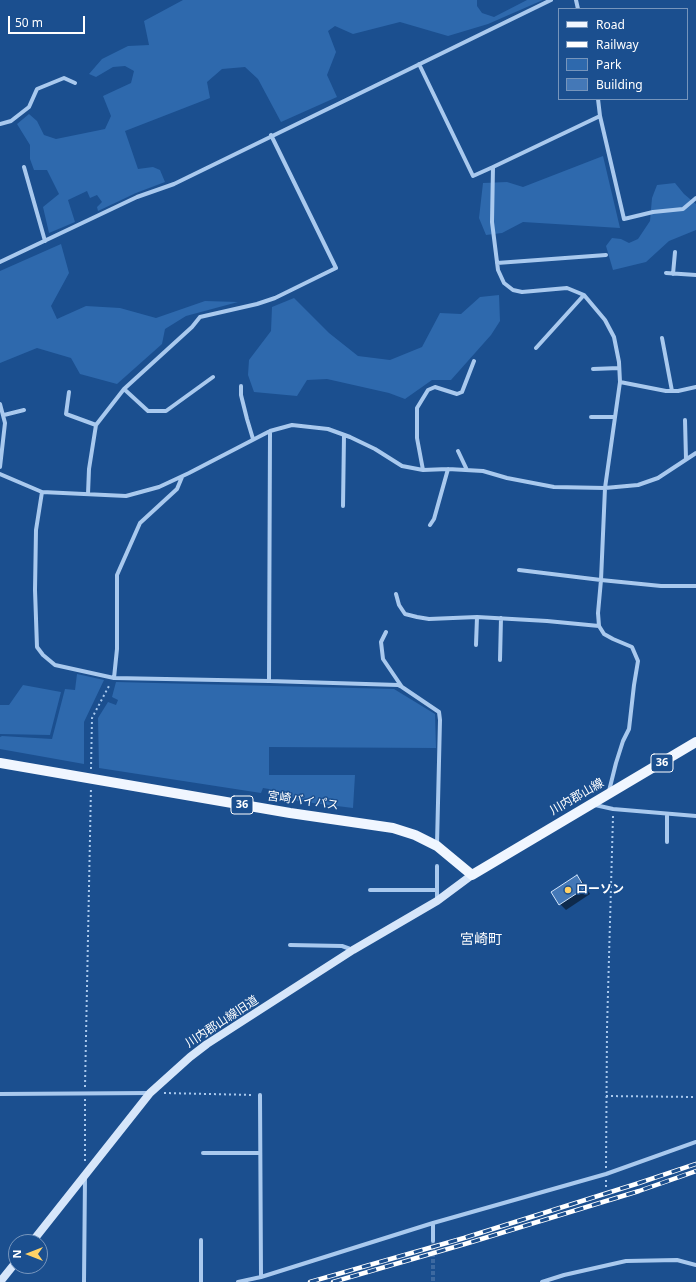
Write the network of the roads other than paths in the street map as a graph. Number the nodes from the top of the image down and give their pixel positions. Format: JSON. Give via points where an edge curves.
{"nodes":[{"id":1,"x":551,"y":0,"type":"edge"},
{"id":2,"x":419,"y":64,"type":"junction"},
{"id":3,"x":75,"y":83,"type":"dead end"},
{"id":4,"x":598,"y":100,"type":"edge"},
{"id":5,"x":600,"y":116,"type":"junction"},
{"id":6,"x":0,"y":124,"type":"edge"},
{"id":7,"x":271,"y":135,"type":"junction"},
{"id":8,"x":24,"y":167,"type":"dead end"},
{"id":9,"x":493,"y":167,"type":"junction"},
{"id":10,"x":696,"y":198,"type":"edge"},
{"id":11,"x":45,"y":241,"type":"junction"},
{"id":12,"x":675,"y":252,"type":"dead end"},
{"id":13,"x":606,"y":255,"type":"dead end"},
{"id":14,"x":0,"y":262,"type":"edge"},
{"id":15,"x":498,"y":263,"type":"junction"},
{"id":16,"x":666,"y":273,"type":"dead end"},
{"id":17,"x":673,"y":274,"type":"junction"},
{"id":18,"x":696,"y":275,"type":"edge"},
{"id":19,"x":584,"y":295,"type":"junction"},
{"id":20,"x":662,"y":338,"type":"dead end"},
{"id":21,"x":536,"y":348,"type":"dead end"},
{"id":22,"x":474,"y":361,"type":"dead end"},
{"id":23,"x":619,"y":368,"type":"junction"},
{"id":24,"x":593,"y":369,"type":"dead end"},
{"id":25,"x":213,"y":377,"type":"dead end"},
{"id":26,"x":620,"y":382,"type":"junction"},
{"id":27,"x":242,"y":386,"type":"dead end"},
{"id":28,"x":696,"y":387,"type":"edge"},
{"id":29,"x":124,"y":389,"type":"junction"},
{"id":30,"x":672,"y":391,"type":"junction"},
{"id":31,"x":69,"y":392,"type":"dead end"},
{"id":32,"x":0,"y":404,"type":"edge"},
{"id":33,"x":24,"y":410,"type":"dead end"},
{"id":34,"x":4,"y":416,"type":"junction"},
{"id":35,"x":591,"y":417,"type":"dead end"},
{"id":36,"x":615,"y":417,"type":"junction"},
{"id":37,"x":685,"y":420,"type":"dead end"},
{"id":38,"x":96,"y":425,"type":"junction"},
{"id":39,"x":270,"y":431,"type":"junction"},
{"id":40,"x":344,"y":435,"type":"junction"},
{"id":41,"x":254,"y":439,"type":"junction"},
{"id":42,"x":458,"y":451,"type":"dead end"},
{"id":43,"x":696,"y":453,"type":"edge"},
{"id":44,"x":686,"y":459,"type":"junction"},
{"id":45,"x":0,"y":467,"type":"edge"},
{"id":46,"x":448,"y":469,"type":"junction"},
{"id":47,"x":423,"y":470,"type":"junction"},
{"id":48,"x":467,"y":470,"type":"junction"},
{"id":49,"x":0,"y":474,"type":"edge"},
{"id":50,"x":182,"y":477,"type":"junction"},
{"id":51,"x":604,"y":488,"type":"junction"},
{"id":52,"x":42,"y":492,"type":"junction"},
{"id":53,"x":88,"y":494,"type":"junction"},
{"id":54,"x":343,"y":506,"type":"dead end"},
{"id":55,"x":430,"y":525,"type":"dead end"},
{"id":56,"x":519,"y":570,"type":"dead end"},
{"id":57,"x":601,"y":580,"type":"junction"},
{"id":58,"x":696,"y":586,"type":"edge"},
{"id":59,"x":396,"y":594,"type":"dead end"},
{"id":60,"x":477,"y":617,"type":"junction"},
{"id":61,"x":501,"y":618,"type":"junction"},
{"id":62,"x":599,"y":626,"type":"junction"},
{"id":63,"x":386,"y":632,"type":"dead end"},
{"id":64,"x":476,"y":645,"type":"dead end"},
{"id":65,"x":500,"y":660,"type":"dead end"},
{"id":66,"x":114,"y":678,"type":"junction"},
{"id":67,"x":269,"y":681,"type":"junction"},
{"id":68,"x":402,"y":687,"type":"junction"},
{"id":69,"x":696,"y":742,"type":"edge"},
{"id":70,"x":0,"y":763,"type":"edge"},
{"id":71,"x":608,"y":794,"type":"junction"},
{"id":72,"x":591,"y":804,"type":"junction"},
{"id":73,"x":667,"y":814,"type":"junction"},
{"id":74,"x":696,"y":816,"type":"edge"},
{"id":75,"x":667,"y":842,"type":"dead end"},
{"id":76,"x":437,"y":846,"type":"junction"},
{"id":77,"x":437,"y":866,"type":"dead end"},
{"id":78,"x":472,"y":876,"type":"junction"},
{"id":79,"x":370,"y":890,"type":"dead end"},
{"id":80,"x":437,"y":890,"type":"junction"},
{"id":81,"x":437,"y":901,"type":"junction"},
{"id":82,"x":290,"y":945,"type":"dead end"},
{"id":83,"x":354,"y":950,"type":"junction"},
{"id":84,"x":150,"y":1093,"type":"junction"},
{"id":85,"x":0,"y":1094,"type":"edge"},
{"id":86,"x":260,"y":1095,"type":"road end"},
{"id":87,"x":696,"y":1142,"type":"edge"},
{"id":88,"x":203,"y":1153,"type":"dead end"},
{"id":89,"x":260,"y":1153,"type":"junction"},
{"id":90,"x":85,"y":1175,"type":"junction"},
{"id":91,"x":432,"y":1223,"type":"junction"},
{"id":92,"x":38,"y":1234,"type":"edge"},
{"id":93,"x":201,"y":1240,"type":"dead end"},
{"id":94,"x":433,"y":1241,"type":"tunnel mouth"},
{"id":95,"x":696,"y":1265,"type":"edge"},
{"id":96,"x":8,"y":1272,"type":"edge"},
{"id":97,"x":261,"y":1276,"type":"junction"},
{"id":98,"x":0,"y":1282,"type":"edge"},
{"id":99,"x":84,"y":1282,"type":"edge"},
{"id":100,"x":201,"y":1282,"type":"edge"},
{"id":101,"x":238,"y":1282,"type":"edge"},
{"id":102,"x":542,"y":1282,"type":"edge"}],
"edges":[{"from":1,"to":2,"type":"street"},
{"from":2,"to":7,"type":"street"},
{"from":2,"to":9,"type":"street","via":[[473,176]]},
{"from":3,"to":6,"type":"street","via":[[64,78],[37,89],[29,107],[11,121]]},
{"from":4,"to":5,"type":"street"},
{"from":5,"to":9,"type":"street"},
{"from":5,"to":10,"type":"street","via":[[624,219],[653,212],[683,209]]},
{"from":7,"to":11,"type":"street","via":[[174,184],[137,196]]},
{"from":7,"to":29,"type":"street","via":[[336,268],[275,298],[200,317]]},
{"from":8,"to":11,"type":"street"},
{"from":9,"to":15,"type":"street","via":[[492,222]]},
{"from":11,"to":14,"type":"street"},
{"from":12,"to":17,"type":"street"},
{"from":13,"to":15,"type":"street"},
{"from":15,"to":19,"type":"street","via":[[498,270],[504,283],[513,290],[530,292],[567,288]]},
{"from":16,"to":17,"type":"street"},
{"from":17,"to":18,"type":"street"},
{"from":19,"to":21,"type":"street"},
{"from":19,"to":23,"type":"street","via":[[605,320],[614,337]]},
{"from":20,"to":30,"type":"street"},
{"from":22,"to":47,"type":"street","via":[[462,392],[457,394],[435,387],[428,390],[417,408],[417,438]]},
{"from":23,"to":24,"type":"street"},
{"from":23,"to":26,"type":"street"},
{"from":25,"to":29,"type":"street","via":[[166,411],[148,411]]},
{"from":26,"to":30,"type":"street"},
{"from":26,"to":36,"type":"street"},
{"from":27,"to":41,"type":"street","via":[[247,419]]},
{"from":28,"to":30,"type":"street"},
{"from":29,"to":38,"type":"street"},
{"from":31,"to":38,"type":"street","via":[[66,414]]},
{"from":32,"to":34,"type":"street"},
{"from":33,"to":34,"type":"street"},
{"from":34,"to":45,"type":"street"},
{"from":35,"to":36,"type":"street"},
{"from":36,"to":51,"type":"street"},
{"from":37,"to":44,"type":"street"},
{"from":38,"to":53,"type":"street"},
{"from":39,"to":40,"type":"street","via":[[292,425],[328,429]]},
{"from":39,"to":41,"type":"street"},
{"from":39,"to":67,"type":"street"},
{"from":40,"to":47,"type":"street","via":[[375,449],[402,466]]},
{"from":40,"to":54,"type":"street"},
{"from":41,"to":50,"type":"street"},
{"from":42,"to":48,"type":"street"},
{"from":43,"to":44,"type":"street"},
{"from":44,"to":51,"type":"street","via":[[658,478],[638,485]]},
{"from":46,"to":47,"type":"street"},
{"from":46,"to":48,"type":"street"},
{"from":46,"to":55,"type":"street"},
{"from":48,"to":51,"type":"street","via":[[483,471],[554,487]]},
{"from":49,"to":52,"type":"street"},
{"from":50,"to":53,"type":"street","via":[[159,487],[126,496]]},
{"from":50,"to":66,"type":"street","via":[[177,489],[140,523],[117,575],[117,649]]},
{"from":51,"to":57,"type":"street"},
{"from":52,"to":53,"type":"street"},
{"from":52,"to":66,"type":"street","via":[[36,530],[37,647],[55,665]]},
{"from":56,"to":57,"type":"street"},
{"from":57,"to":58,"type":"street","via":[[661,586]]},
{"from":57,"to":62,"type":"street"},
{"from":59,"to":60,"type":"street","via":[[399,606],[405,614],[429,619]]},
{"from":60,"to":61,"type":"street"},
{"from":60,"to":64,"type":"street"},
{"from":61,"to":62,"type":"street"},
{"from":61,"to":65,"type":"street"},
{"from":62,"to":71,"type":"street","via":[[604,634],[613,640],[632,647],[638,661],[629,729],[623,741]]},
{"from":63,"to":68,"type":"street","via":[[381,642],[383,659]]},
{"from":66,"to":67,"type":"street"},
{"from":67,"to":68,"type":"street"},
{"from":68,"to":76,"type":"street","via":[[439,712]]},
{"from":69,"to":71,"type":"main road","name":"川内郡山線","number":"36"},
{"from":70,"to":76,"type":"main road","name":"宮崎バイパス","number":"36","via":[[290,813],[393,828]]},
{"from":71,"to":72,"type":"main road","name":"川内郡山線","number":"36"},
{"from":72,"to":73,"type":"street","via":[[613,809]]},
{"from":72,"to":78,"type":"main road","name":"川内郡山線","number":"36"},
{"from":73,"to":74,"type":"street"},
{"from":73,"to":75,"type":"street"},
{"from":76,"to":78,"type":"main road","name":"宮崎バイパス","number":"36"},
{"from":77,"to":80,"type":"street"},
{"from":78,"to":81,"type":"street","name":"川内郡山線旧道"},
{"from":79,"to":80,"type":"street"},
{"from":80,"to":81,"type":"street"},
{"from":81,"to":83,"type":"street","name":"川内郡山線旧道"},
{"from":82,"to":83,"type":"street","via":[[342,946]]},
{"from":83,"to":84,"type":"street","name":"川内郡山線旧道","via":[[207,1044]]},
{"from":84,"to":85,"type":"street"},
{"from":84,"to":90,"type":"street","name":"川内郡山線旧道"},
{"from":86,"to":89,"type":"street"},
{"from":87,"to":91,"type":"street","via":[[606,1174]]},
{"from":88,"to":89,"type":"street"},
{"from":89,"to":97,"type":"street"},
{"from":90,"to":92,"type":"street","name":"川内郡山線旧道"},
{"from":90,"to":99,"type":"street"},
{"from":91,"to":94,"type":"street"},
{"from":91,"to":97,"type":"street"},
{"from":93,"to":100,"type":"street"},
{"from":95,"to":102,"type":"street","via":[[677,1260],[626,1261]]},
{"from":96,"to":98,"type":"street"},
{"from":97,"to":101,"type":"street"}]}
